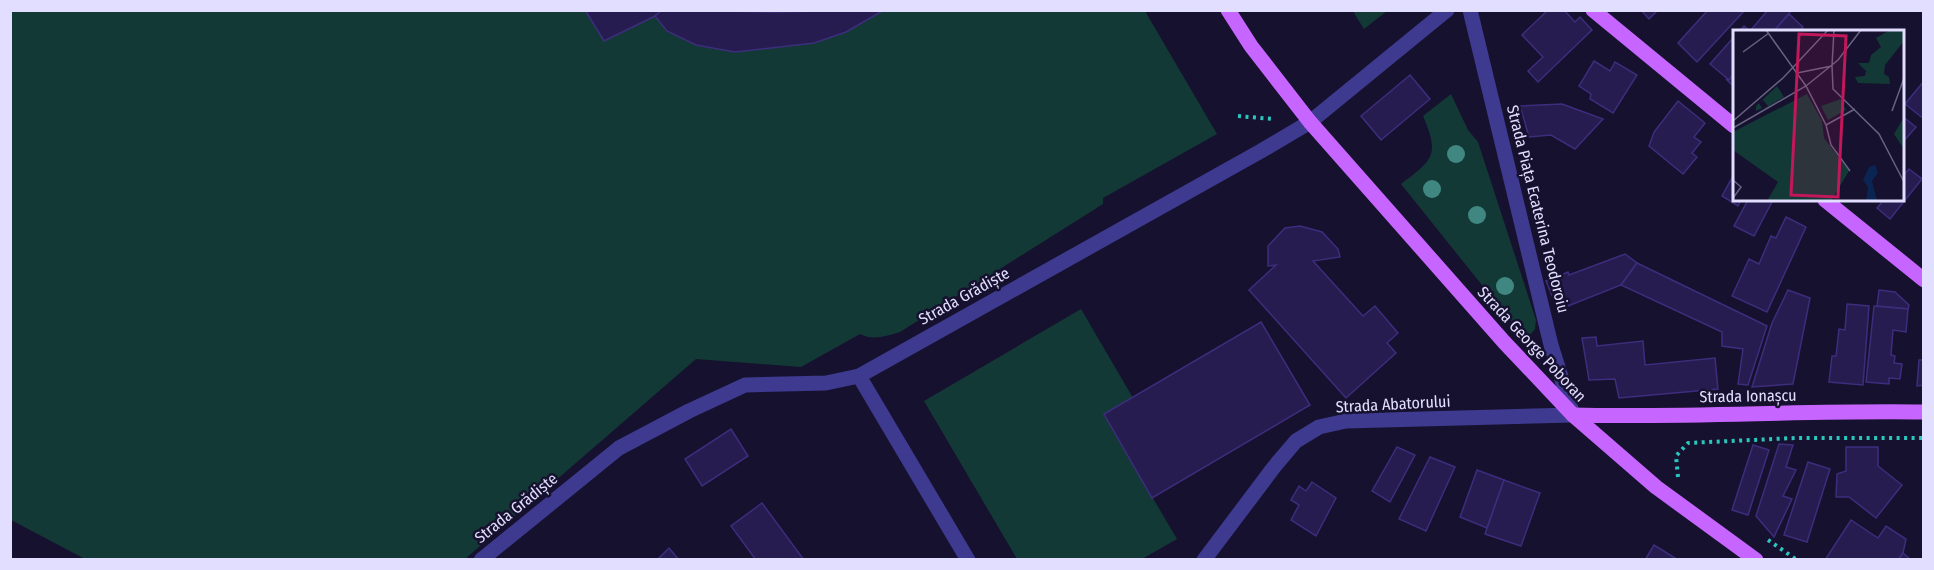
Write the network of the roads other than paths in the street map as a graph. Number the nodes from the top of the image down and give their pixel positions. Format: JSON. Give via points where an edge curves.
{"nodes":[{"id":1,"x":1228,"y":10,"type":"edge"},
{"id":2,"x":1447,"y":10,"type":"edge"},
{"id":3,"x":1470,"y":10,"type":"edge"},
{"id":4,"x":1593,"y":10,"type":"edge"},
{"id":5,"x":1310,"y":122,"type":"junction"},
{"id":6,"x":1733,"y":125,"type":"edge"},
{"id":7,"x":1826,"y":201,"type":"edge"},
{"id":8,"x":1923,"y":280,"type":"edge"},
{"id":9,"x":859,"y":376,"type":"junction"},
{"id":10,"x":1923,"y":412,"type":"edge"},
{"id":11,"x":1574,"y":415,"type":"junction"},
{"id":12,"x":481,"y":560,"type":"edge"},
{"id":13,"x":968,"y":560,"type":"edge"},
{"id":14,"x":1204,"y":560,"type":"edge"},
{"id":15,"x":1756,"y":560,"type":"edge"}],
"edges":[{"from":1,"to":5,"type":"main road","name":"Strada George Poboran"},
{"from":2,"to":5,"type":"street","name":"Strada Grădiște"},
{"from":3,"to":11,"type":"street","name":"Strada Piața Ecaterina Teodoroiu","via":[[1551,345]]},
{"from":4,"to":6,"type":"main road"},
{"from":5,"to":9,"type":"street","name":"Strada Grădiște"},
{"from":5,"to":11,"type":"main road","name":"Strada George Poboran","via":[[1504,342]]},
{"from":7,"to":8,"type":"main road"},
{"from":9,"to":12,"type":"street","name":"Strada Grădiște","via":[[826,383],[746,385],[689,411],[619,448]]},
{"from":9,"to":13,"type":"street"},
{"from":10,"to":11,"type":"main road","name":"Strada Ionașcu"},
{"from":11,"to":14,"type":"street","name":"Strada Abatorului","via":[[1346,421],[1319,427],[1296,441]]},
{"from":11,"to":15,"type":"main road","name":"Strada George Poboran","via":[[1656,488]]}]}
